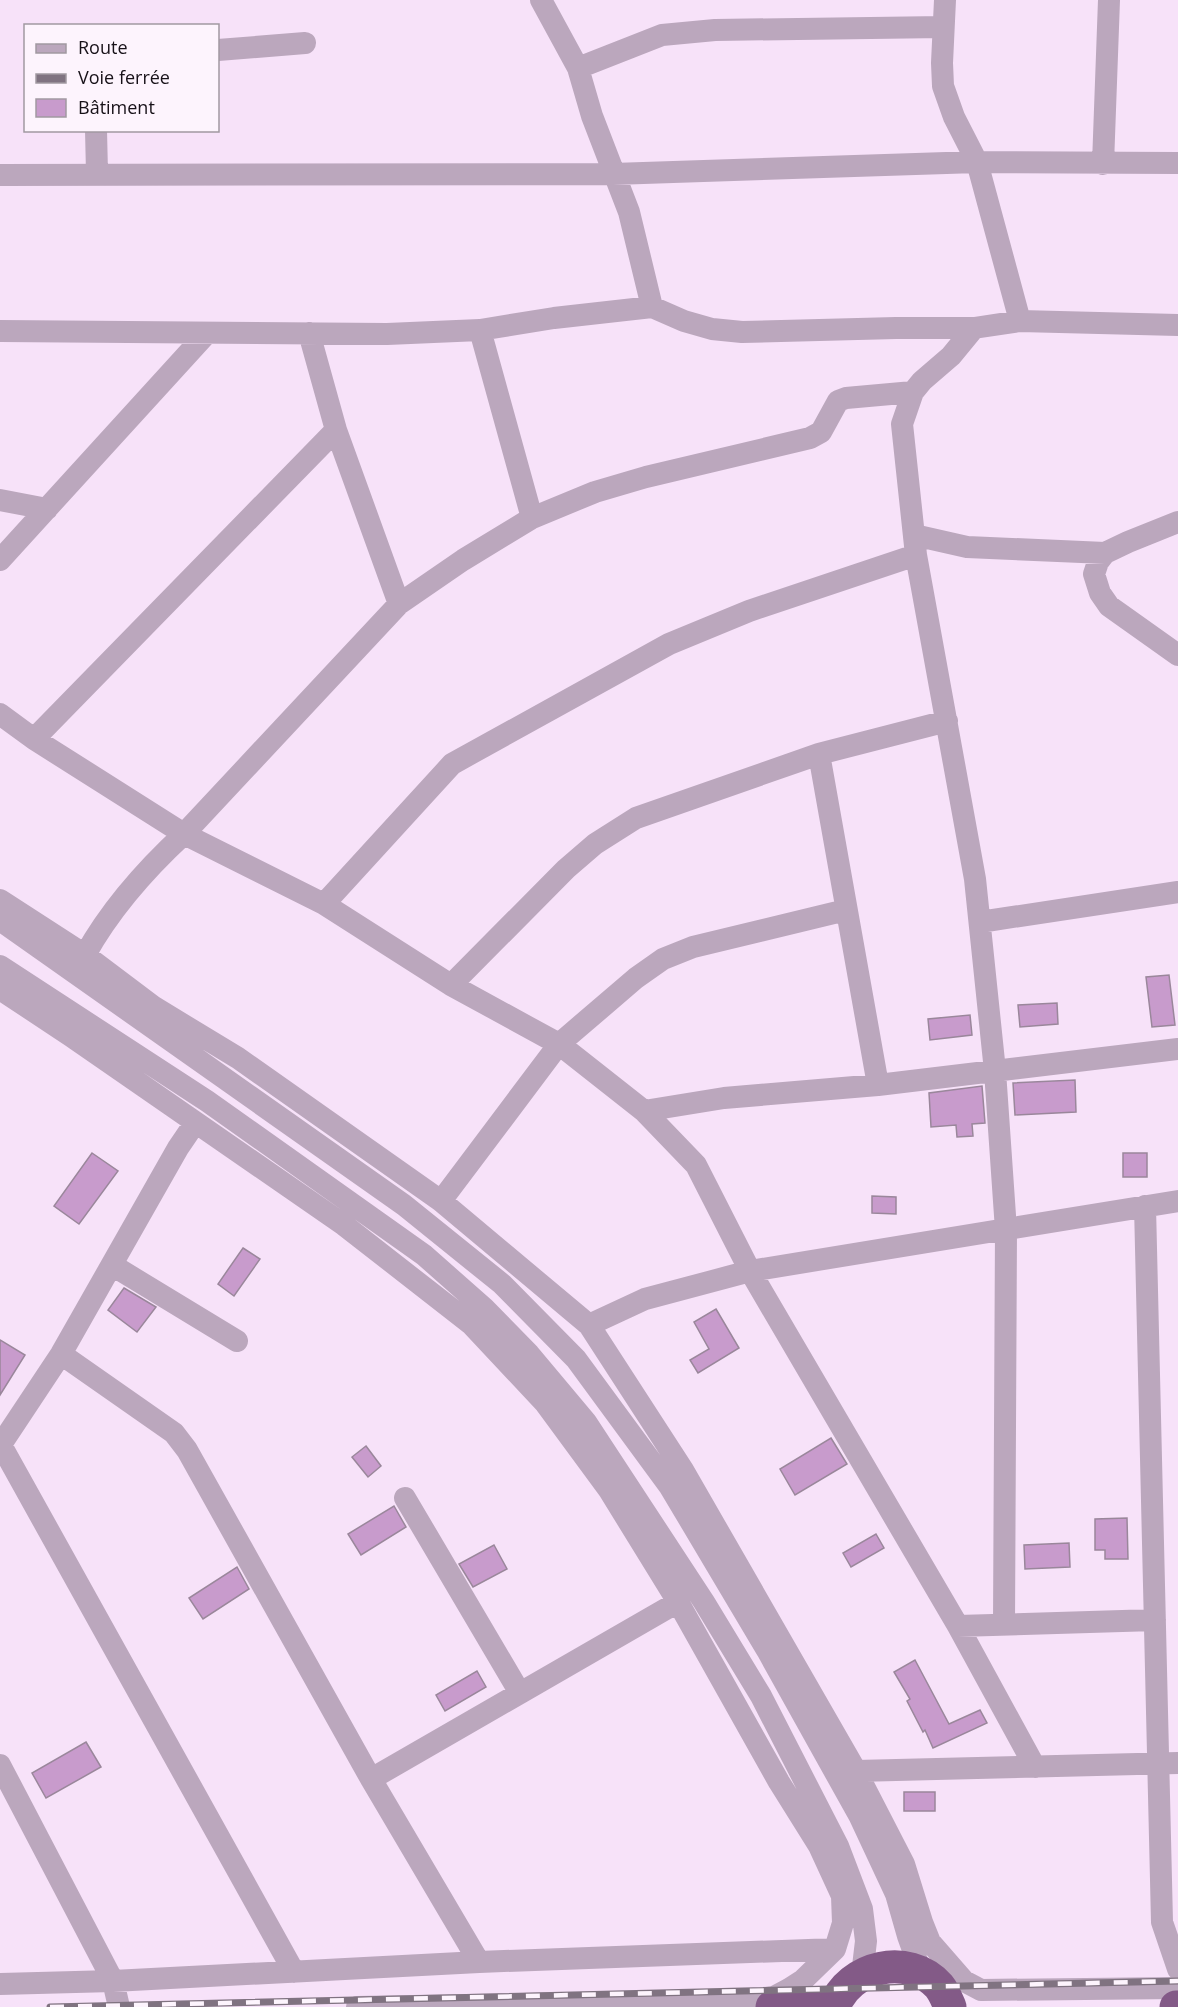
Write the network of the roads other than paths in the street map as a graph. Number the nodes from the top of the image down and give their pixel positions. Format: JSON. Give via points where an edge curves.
{"nodes":[{"id":1,"x":541,"y":0,"type":"edge"},
{"id":2,"x":945,"y":0,"type":"edge"},
{"id":3,"x":1109,"y":0,"type":"edge"},
{"id":4,"x":943,"y":27,"type":"junction"},
{"id":5,"x":305,"y":44,"type":"dead end"},
{"id":6,"x":219,"y":50,"type":"edge"},
{"id":7,"x":578,"y":68,"type":"junction"},
{"id":8,"x":96,"y":132,"type":"edge"},
{"id":9,"x":976,"y":162,"type":"junction"},
{"id":10,"x":1103,"y":164,"type":"junction"},
{"id":11,"x":1178,"y":164,"type":"edge"},
{"id":12,"x":97,"y":173,"type":"junction"},
{"id":13,"x":614,"y":174,"type":"junction"},
{"id":14,"x":0,"y":175,"type":"edge"},
{"id":15,"x":652,"y":308,"type":"junction"},
{"id":16,"x":1020,"y":321,"type":"junction"},
{"id":17,"x":1178,"y":325,"type":"edge"},
{"id":18,"x":974,"y":328,"type":"junction"},
{"id":19,"x":480,"y":330,"type":"junction"},
{"id":20,"x":0,"y":332,"type":"edge"},
{"id":21,"x":309,"y":333,"type":"junction"},
{"id":22,"x":206,"y":334,"type":"junction"},
{"id":23,"x":913,"y":392,"type":"junction"},
{"id":24,"x":336,"y":430,"type":"junction"},
{"id":25,"x":0,"y":500,"type":"edge"},
{"id":26,"x":47,"y":508,"type":"junction"},
{"id":27,"x":532,"y":518,"type":"junction"},
{"id":28,"x":1178,"y":522,"type":"edge"},
{"id":29,"x":915,"y":545,"type":"junction"},
{"id":30,"x":1106,"y":553,"type":"junction"},
{"id":31,"x":0,"y":560,"type":"edge"},
{"id":32,"x":399,"y":604,"type":"junction"},
{"id":33,"x":1178,"y":655,"type":"edge"},
{"id":34,"x":0,"y":714,"type":"edge"},
{"id":35,"x":947,"y":722,"type":"junction"},
{"id":36,"x":34,"y":739,"type":"junction"},
{"id":37,"x":819,"y":754,"type":"junction"},
{"id":38,"x":184,"y":834,"type":"junction"},
{"id":39,"x":1178,"y":892,"type":"edge"},
{"id":40,"x":0,"y":900,"type":"edge"},
{"id":41,"x":324,"y":904,"type":"junction"},
{"id":42,"x":846,"y":910,"type":"junction"},
{"id":43,"x":0,"y":920,"type":"edge"},
{"id":44,"x":980,"y":922,"type":"junction"},
{"id":45,"x":85,"y":955,"type":"junction"},
{"id":46,"x":0,"y":966,"type":"edge"},
{"id":47,"x":452,"y":986,"type":"junction"},
{"id":48,"x":0,"y":989,"type":"edge"},
{"id":49,"x":559,"y":1044,"type":"junction"},
{"id":50,"x":1178,"y":1049,"type":"edge"},
{"id":51,"x":994,"y":1071,"type":"junction"},
{"id":52,"x":878,"y":1085,"type":"junction"},
{"id":53,"x":644,"y":1111,"type":"junction"},
{"id":54,"x":195,"y":1123,"type":"junction"},
{"id":55,"x":441,"y":1201,"type":"junction"},
{"id":56,"x":1178,"y":1201,"type":"edge"},
{"id":57,"x":1144,"y":1206,"type":"junction"},
{"id":58,"x":1006,"y":1230,"type":"junction"},
{"id":59,"x":112,"y":1265,"type":"junction"},
{"id":60,"x":750,"y":1271,"type":"junction"},
{"id":61,"x":589,"y":1325,"type":"junction"},
{"id":62,"x":237,"y":1341,"type":"dead end"},
{"id":63,"x":61,"y":1354,"type":"junction"},
{"id":64,"x":0,"y":1445,"type":"edge"},
{"id":65,"x":405,"y":1498,"type":"dead end"},
{"id":66,"x":678,"y":1602,"type":"junction"},
{"id":67,"x":1155,"y":1620,"type":"junction"},
{"id":68,"x":1004,"y":1624,"type":"junction"},
{"id":69,"x":958,"y":1626,"type":"junction"},
{"id":70,"x":520,"y":1693,"type":"junction"},
{"id":71,"x":1168,"y":1763,"type":"edge"},
{"id":72,"x":0,"y":1765,"type":"edge"},
{"id":73,"x":1035,"y":1767,"type":"junction"},
{"id":74,"x":847,"y":1774,"type":"junction"},
{"id":75,"x":371,"y":1779,"type":"junction"},
{"id":76,"x":1170,"y":1921,"type":"edge"},
{"id":77,"x":835,"y":1949,"type":"junction"},
{"id":78,"x":479,"y":1962,"type":"junction"},
{"id":79,"x":1178,"y":1969,"type":"edge"},
{"id":80,"x":294,"y":1972,"type":"junction"},
{"id":81,"x":862,"y":1975,"type":"junction"},
{"id":82,"x":922,"y":1975,"type":"junction"},
{"id":83,"x":113,"y":1981,"type":"junction"},
{"id":84,"x":0,"y":1984,"type":"edge"},
{"id":85,"x":1178,"y":1988,"type":"edge"},
{"id":86,"x":835,"y":2005,"type":"edge"},
{"id":87,"x":119,"y":2007,"type":"edge"},
{"id":88,"x":357,"y":2007,"type":"edge"},
{"id":89,"x":772,"y":2007,"type":"edge"},
{"id":90,"x":950,"y":2007,"type":"edge"}],
"edges":[{"from":1,"to":7,"type":"street"},
{"from":2,"to":4,"type":"street"},
{"from":3,"to":10,"type":"street"},
{"from":4,"to":7,"type":"street","via":[[683,33],[662,36]]},
{"from":4,"to":9,"type":"street","via":[[943,86]]},
{"from":5,"to":6,"type":"street"},
{"from":7,"to":13,"type":"street"},
{"from":8,"to":12,"type":"street"},
{"from":9,"to":10,"type":"street"},
{"from":9,"to":13,"type":"street"},
{"from":9,"to":16,"type":"street"},
{"from":10,"to":11,"type":"street"},
{"from":12,"to":13,"type":"street"},
{"from":12,"to":14,"type":"street"},
{"from":13,"to":15,"type":"street","via":[[628,212]]},
{"from":15,"to":18,"type":"street","via":[[712,329],[742,332]]},
{"from":15,"to":19,"type":"street"},
{"from":16,"to":17,"type":"street"},
{"from":16,"to":18,"type":"street"},
{"from":18,"to":23,"type":"street"},
{"from":19,"to":21,"type":"street"},
{"from":19,"to":27,"type":"street"},
{"from":20,"to":22,"type":"street"},
{"from":21,"to":22,"type":"street"},
{"from":21,"to":24,"type":"street"},
{"from":22,"to":26,"type":"street"},
{"from":23,"to":27,"type":"street","via":[[846,398],[838,401],[821,432],[810,438],[646,477]]},
{"from":23,"to":29,"type":"street","via":[[902,424]]},
{"from":24,"to":32,"type":"street"},
{"from":24,"to":36,"type":"street"},
{"from":25,"to":26,"type":"street"},
{"from":26,"to":31,"type":"street"},
{"from":27,"to":32,"type":"street"},
{"from":28,"to":30,"type":"street"},
{"from":29,"to":30,"type":"street"},
{"from":29,"to":35,"type":"street"},
{"from":29,"to":41,"type":"street","via":[[669,644],[452,764]]},
{"from":30,"to":33,"type":"street","via":[[1094,574],[1109,606]]},
{"from":32,"to":38,"type":"street"},
{"from":34,"to":36,"type":"street"},
{"from":35,"to":37,"type":"street"},
{"from":35,"to":44,"type":"street"},
{"from":36,"to":38,"type":"street"},
{"from":37,"to":42,"type":"street"},
{"from":37,"to":47,"type":"street","via":[[636,818],[595,844],[566,869]]},
{"from":38,"to":41,"type":"street"},
{"from":38,"to":45,"type":"street","via":[[120,901]]},
{"from":39,"to":44,"type":"street"},
{"from":40,"to":45,"type":"street"},
{"from":41,"to":47,"type":"street"},
{"from":42,"to":49,"type":"street","via":[[693,947],[663,959]]},
{"from":42,"to":52,"type":"street"},
{"from":43,"to":74,"type":"street","via":[[404,1205],[502,1284],[576,1359],[670,1487],[767,1650]]},
{"from":44,"to":51,"type":"street"},
{"from":45,"to":55,"type":"street","via":[[154,1007],[238,1059]]},
{"from":46,"to":81,"type":"street","via":[[207,1101],[424,1255],[484,1308],[536,1363],[586,1422],[761,1696],[838,1846],[862,1909],[866,1941]]},
{"from":47,"to":49,"type":"street"},
{"from":48,"to":54,"type":"street"},
{"from":49,"to":53,"type":"street"},
{"from":49,"to":55,"type":"street"},
{"from":50,"to":51,"type":"street"},
{"from":51,"to":52,"type":"street"},
{"from":51,"to":58,"type":"street"},
{"from":52,"to":53,"type":"street","via":[[724,1098]]},
{"from":53,"to":60,"type":"street","via":[[696,1165]]},
{"from":54,"to":59,"type":"street"},
{"from":54,"to":66,"type":"street","via":[[344,1225],[471,1324],[552,1413],[609,1490]]},
{"from":55,"to":61,"type":"street"},
{"from":56,"to":57,"type":"street"},
{"from":57,"to":58,"type":"street"},
{"from":57,"to":67,"type":"street"},
{"from":58,"to":60,"type":"street"},
{"from":58,"to":68,"type":"street"},
{"from":59,"to":62,"type":"street"},
{"from":59,"to":63,"type":"street"},
{"from":60,"to":61,"type":"street","via":[[645,1299]]},
{"from":60,"to":69,"type":"street"},
{"from":61,"to":74,"type":"street","via":[[683,1470]]},
{"from":63,"to":64,"type":"street"},
{"from":63,"to":75,"type":"street","via":[[174,1433],[187,1450]]},
{"from":64,"to":80,"type":"street"},
{"from":65,"to":70,"type":"street"},
{"from":66,"to":70,"type":"street"},
{"from":66,"to":77,"type":"street","via":[[819,1846],[842,1896],[843,1923]]},
{"from":67,"to":68,"type":"street"},
{"from":67,"to":71,"type":"street"},
{"from":68,"to":69,"type":"street"},
{"from":69,"to":73,"type":"street"},
{"from":70,"to":75,"type":"street"},
{"from":71,"to":73,"type":"street"},
{"from":71,"to":76,"type":"street"},
{"from":72,"to":83,"type":"street"},
{"from":73,"to":74,"type":"street"},
{"from":74,"to":82,"type":"street","via":[[860,1817],[896,1894]]},
{"from":74,"to":85,"type":"street","via":[[904,1864],[930,1942],[964,1981],[981,1990]]},
{"from":75,"to":78,"type":"street"},
{"from":76,"to":79,"type":"street"},
{"from":77,"to":78,"type":"street"},
{"from":77,"to":88,"type":"street","via":[[803,1980],[774,1997],[752,2000]]},
{"from":78,"to":80,"type":"street"},
{"from":80,"to":83,"type":"street"},
{"from":81,"to":82,"type":"highway","via":[[900,1967]]},
{"from":81,"to":86,"type":"highway","via":[[844,1988]]},
{"from":82,"to":90,"type":"highway","via":[[938,1986]]},
{"from":83,"to":84,"type":"street"},
{"from":83,"to":87,"type":"street"},
{"from":86,"to":89,"type":"highway"}]}
